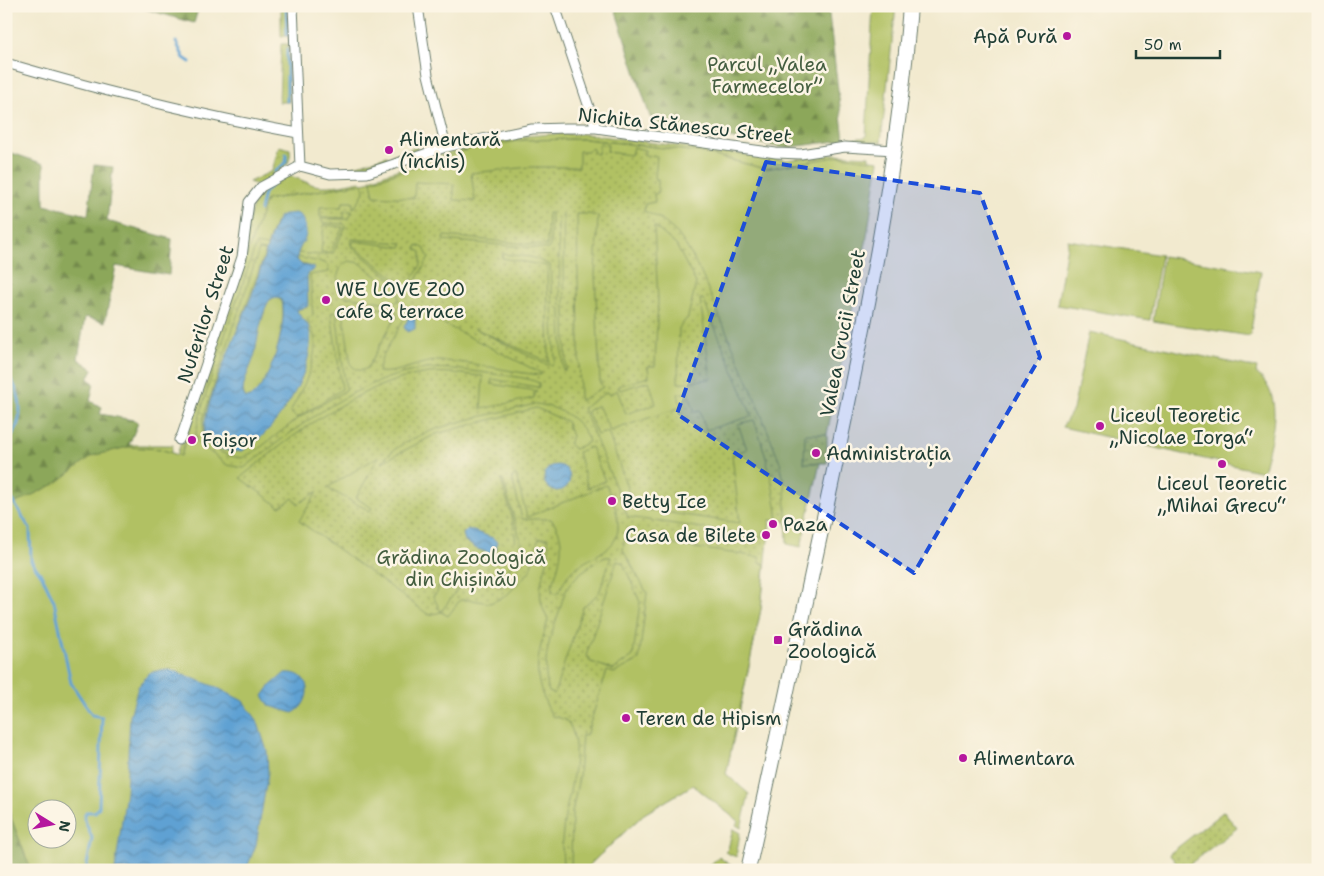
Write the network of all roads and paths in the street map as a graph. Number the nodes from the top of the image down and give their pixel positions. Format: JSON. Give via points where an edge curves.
{"nodes":[{"id":1,"x":294,"y":6,"type":"edge"},
{"id":2,"x":418,"y":6,"type":"edge"},
{"id":3,"x":555,"y":6,"type":"edge"},
{"id":4,"x":910,"y":6,"type":"edge"},
{"id":5,"x":6,"y":63,"type":"edge"},
{"id":6,"x":596,"y":128,"type":"junction"},
{"id":7,"x":298,"y":133,"type":"junction"},
{"id":8,"x":446,"y":147,"type":"junction"},
{"id":9,"x":894,"y":150,"type":"junction"},
{"id":10,"x":300,"y":166,"type":"junction"},
{"id":11,"x":179,"y":440,"type":"dead end"},
{"id":12,"x":748,"y":870,"type":"edge"}],
"edges":[{"from":1,"to":7,"type":"street"},
{"from":2,"to":8,"type":"street","via":[[428,75]]},
{"from":3,"to":6,"type":"street"},
{"from":4,"to":9,"type":"main road","name":"Valea Crucii Street"},
{"from":5,"to":7,"type":"street","via":[[190,112]]},
{"from":6,"to":8,"type":"street","name":"Nichita Stănescu Street","via":[[532,129]]},
{"from":6,"to":9,"type":"street","name":"Nichita Stănescu Street","via":[[776,154],[802,154],[845,147]]},
{"from":7,"to":10,"type":"street"},
{"from":8,"to":10,"type":"street","name":"Nichita Stănescu Street","via":[[367,173],[330,174]]},
{"from":9,"to":12,"type":"main road","name":"Valea Crucii Street","via":[[849,398]]},
{"from":10,"to":11,"type":"street","name":"Nuferilor Street","via":[[261,186],[249,202],[242,256]]}]}
